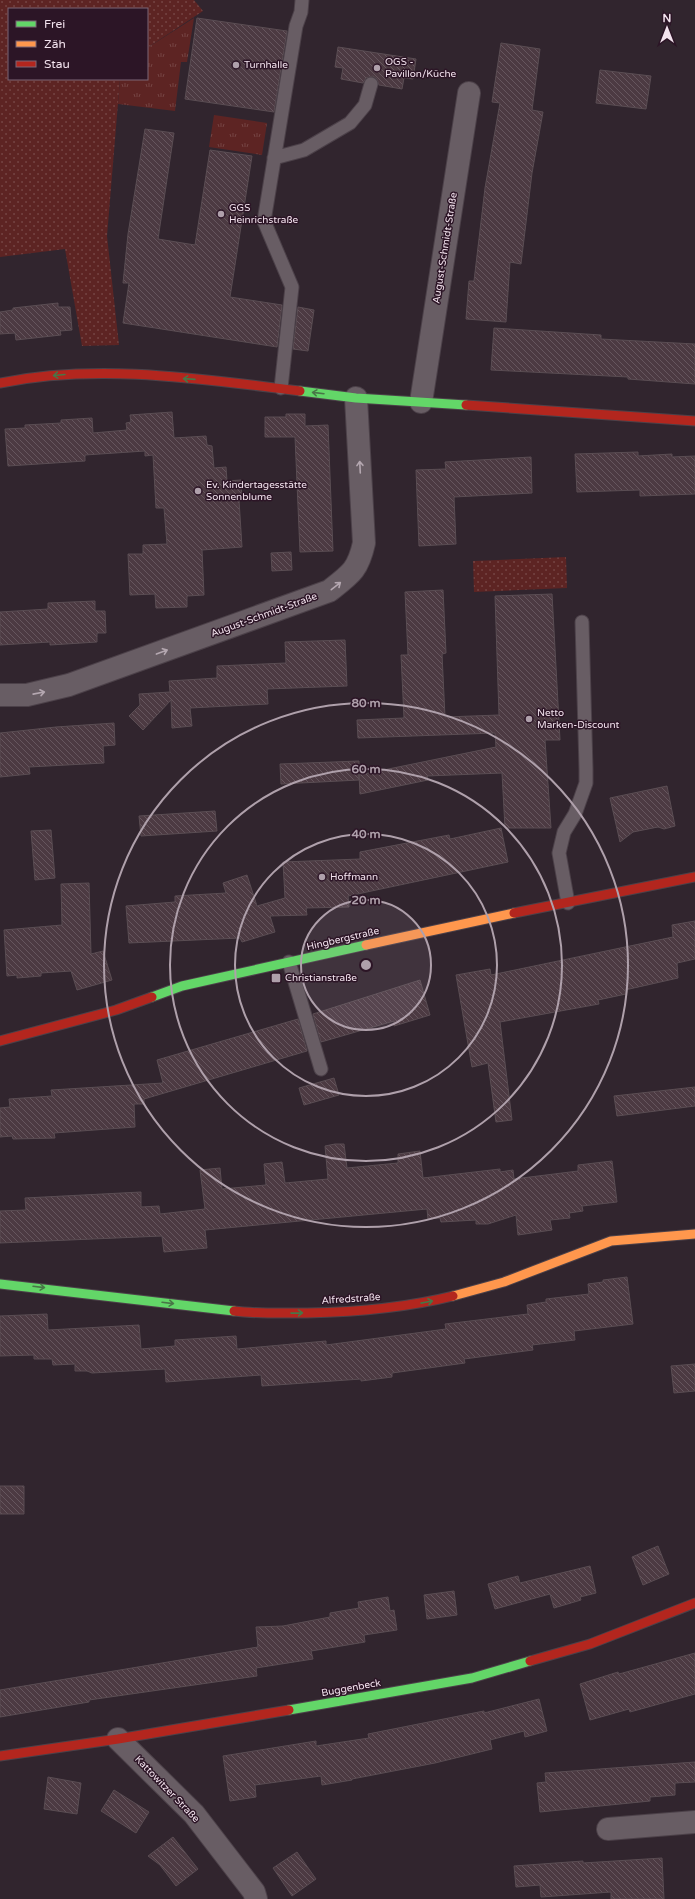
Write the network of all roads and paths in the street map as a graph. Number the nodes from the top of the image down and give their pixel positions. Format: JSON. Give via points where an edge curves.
{"nodes":[{"id":1,"x":302,"y":0,"type":"edge"},
{"id":2,"x":371,"y":84,"type":"dead end"},
{"id":3,"x":468,"y":93,"type":"dead end"},
{"id":4,"x":274,"y":158,"type":"junction"},
{"id":5,"x":0,"y":383,"type":"edge"},
{"id":6,"x":281,"y":388,"type":"junction"},
{"id":7,"x":356,"y":398,"type":"junction"},
{"id":8,"x":421,"y":402,"type":"junction"},
{"id":9,"x":695,"y":421,"type":"edge"},
{"id":10,"x":582,"y":622,"type":"dead end"},
{"id":11,"x":0,"y":695,"type":"edge"},
{"id":12,"x":695,"y":877,"type":"edge"},
{"id":13,"x":568,"y":903,"type":"junction"},
{"id":14,"x":289,"y":962,"type":"junction"},
{"id":15,"x":0,"y":1041,"type":"edge"},
{"id":16,"x":321,"y":1069,"type":"dead end"},
{"id":17,"x":695,"y":1234,"type":"edge"},
{"id":18,"x":0,"y":1284,"type":"edge"},
{"id":19,"x":695,"y":1603,"type":"edge"},
{"id":20,"x":118,"y":1739,"type":"junction"},
{"id":21,"x":0,"y":1756,"type":"edge"},
{"id":22,"x":695,"y":1822,"type":"edge"},
{"id":23,"x":608,"y":1829,"type":"dead end"},
{"id":24,"x":256,"y":1899,"type":"edge"}],
"edges":[{"from":1,"to":4,"type":"lane"},
{"from":2,"to":4,"type":"lane","via":[[365,105],[350,123],[304,150]]},
{"from":3,"to":8,"type":"street","name":"August-Schmidt-Straße"},
{"from":4,"to":6,"type":"lane","via":[[264,221],[292,287]]},
{"from":6,"to":5,"type":"street","one_way":true,"via":[[110,373],[30,377]]},
{"from":7,"to":6,"type":"street","one_way":true},
{"from":7,"to":8,"type":"street"},
{"from":11,"to":7,"type":"street","name":"August-Schmidt-Straße","one_way":true,"via":[[27,695],[69,685],[329,591],[352,574],[361,560],[364,543]]},
{"from":8,"to":9,"type":"street"},
{"from":10,"to":13,"type":"lane","via":[[586,783],[575,814],[564,832],[559,853]]},
{"from":12,"to":13,"type":"street","name":"Hingbergstraße"},
{"from":13,"to":14,"type":"street","name":"Hingbergstraße"},
{"from":14,"to":15,"type":"street","name":"Hingbergstraße","via":[[182,986],[116,1010]]},
{"from":14,"to":16,"type":"lane"},
{"from":18,"to":17,"type":"street","name":"Alfredstraße","one_way":true,"via":[[258,1314],[345,1312],[433,1301],[504,1282],[611,1241]]},
{"from":19,"to":20,"type":"street","name":"Buggenbeck","via":[[590,1644],[472,1678]]},
{"from":20,"to":21,"type":"street","name":"Buggenbeck"},
{"from":20,"to":24,"type":"street","name":"Kattowitzer Straße","via":[[194,1814],[254,1892]]},
{"from":22,"to":23,"type":"street"}]}
